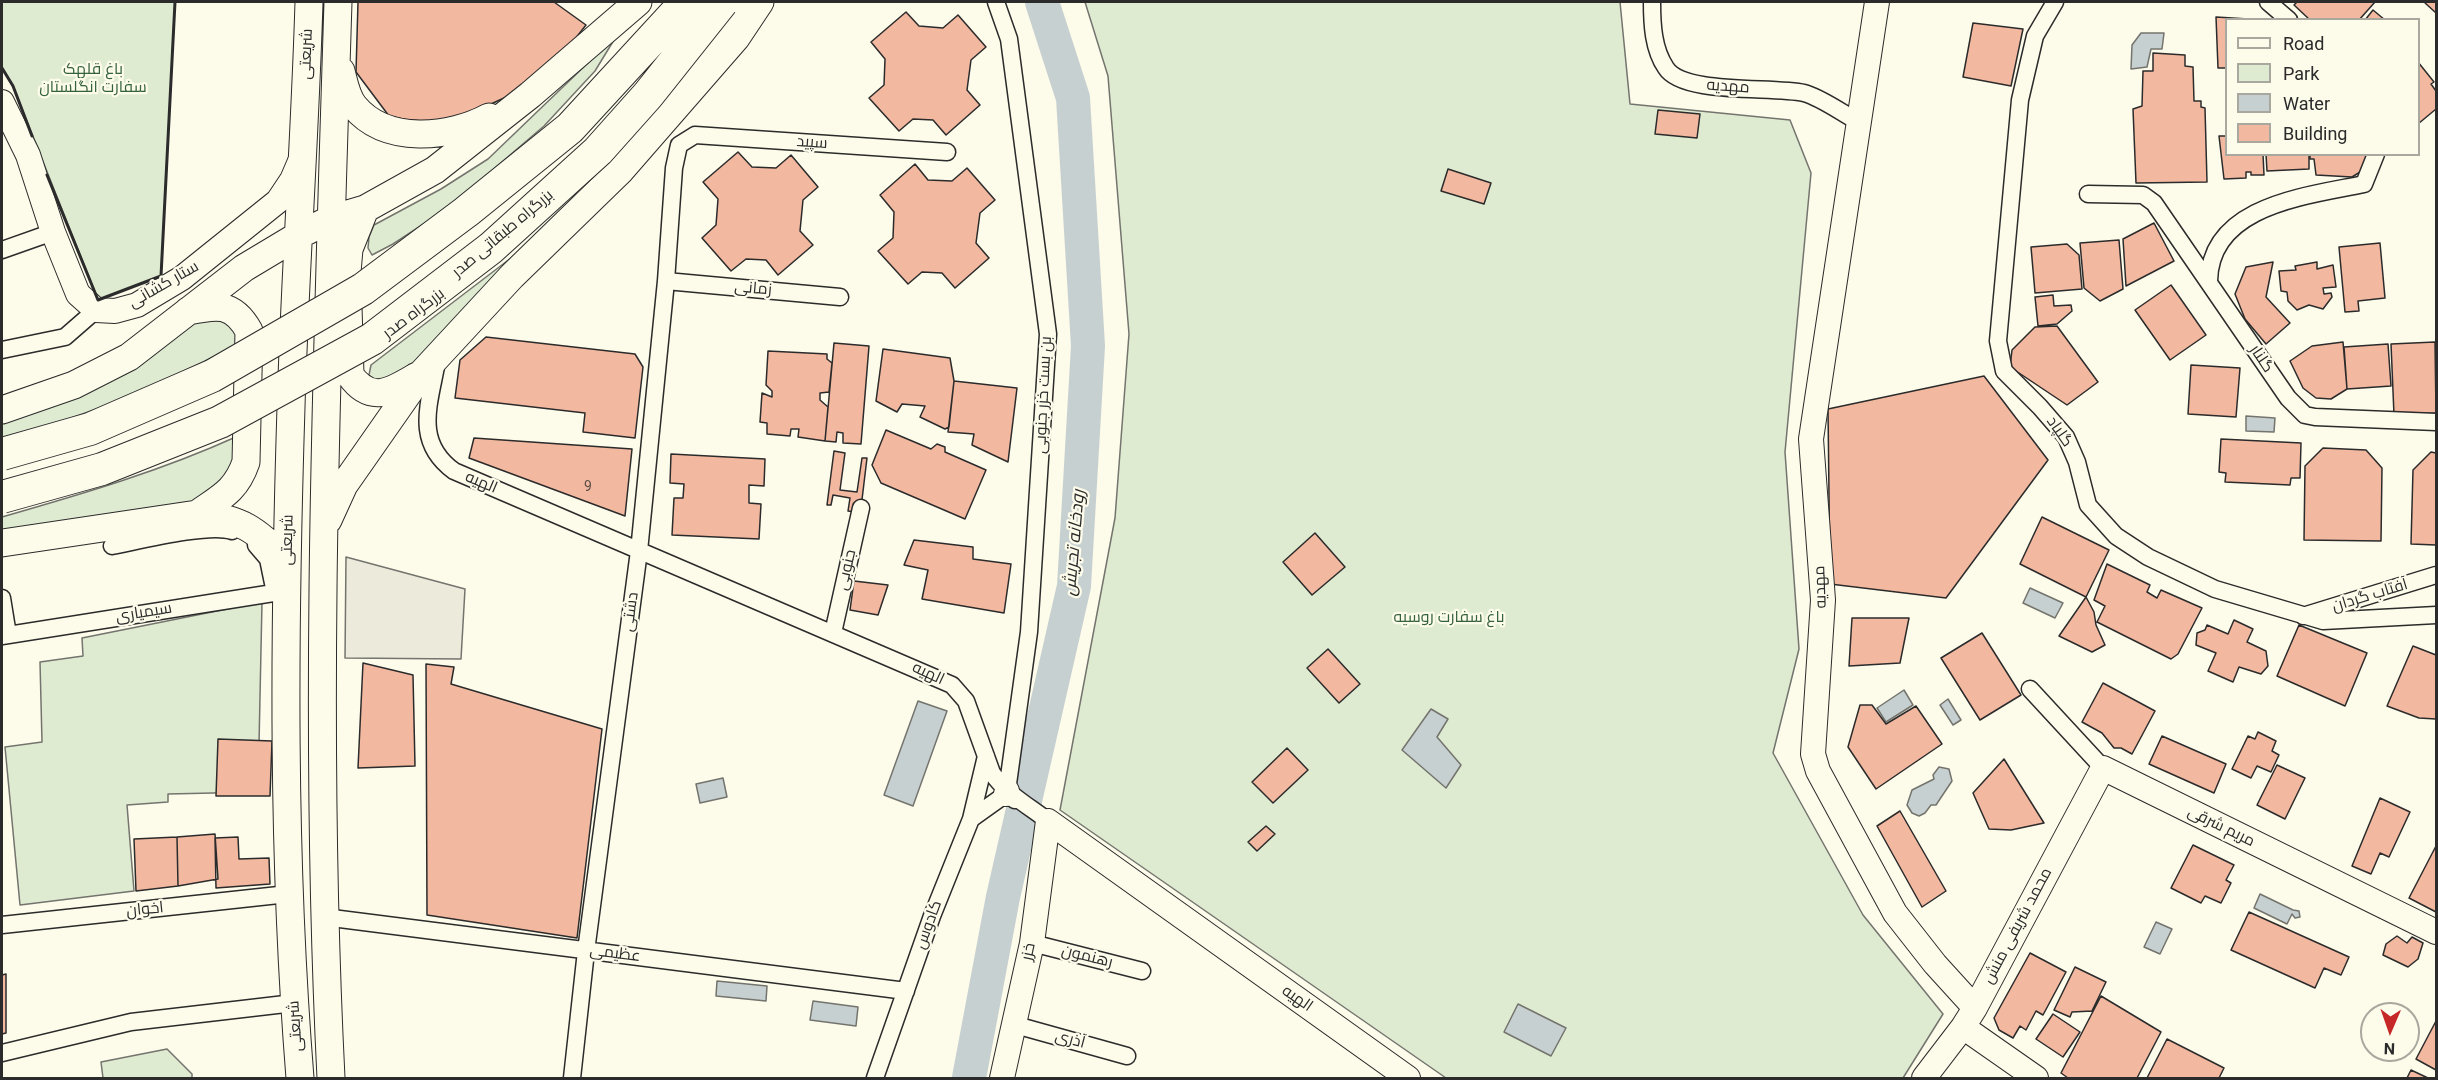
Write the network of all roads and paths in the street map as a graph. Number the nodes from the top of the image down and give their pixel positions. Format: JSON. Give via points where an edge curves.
{"nodes":[{"id":1,"x":309,"y":2,"type":"edge"},
{"id":2,"x":338,"y":2,"type":"edge"},
{"id":3,"x":638,"y":2,"type":"edge"},
{"id":4,"x":667,"y":2,"type":"edge"},
{"id":5,"x":686,"y":2,"type":"edge"},
{"id":6,"x":722,"y":2,"type":"edge"},
{"id":7,"x":745,"y":2,"type":"edge"},
{"id":8,"x":760,"y":2,"type":"edge"},
{"id":9,"x":996,"y":2,"type":"edge"},
{"id":10,"x":1652,"y":2,"type":"edge"},
{"id":11,"x":1877,"y":2,"type":"edge"},
{"id":12,"x":2055,"y":2,"type":"edge"},
{"id":13,"x":2268,"y":2,"type":"edge"},
{"id":14,"x":2287,"y":18,"type":"edge"},
{"id":15,"x":337,"y":52,"type":"junction"},
{"id":16,"x":530,"y":95,"type":"junction"},
{"id":17,"x":4,"y":109,"type":"edge"},
{"id":18,"x":1857,"y":121,"type":"junction"},
{"id":19,"x":334,"y":132,"type":"junction"},
{"id":20,"x":305,"y":140,"type":"junction"},
{"id":21,"x":679,"y":145,"type":"joint"},
{"id":22,"x":947,"y":152,"type":"dead end"},
{"id":23,"x":2375,"y":156,"type":"edge"},
{"id":24,"x":2088,"y":194,"type":"dead end"},
{"id":25,"x":365,"y":209,"type":"junction"},
{"id":26,"x":331,"y":219,"type":"junction"},
{"id":27,"x":53,"y":232,"type":"junction"},
{"id":28,"x":299,"y":235,"type":"junction"},
{"id":29,"x":2,"y":250,"type":"edge"},
{"id":30,"x":666,"y":281,"type":"junction"},
{"id":31,"x":2209,"y":281,"type":"junction"},
{"id":32,"x":840,"y":297,"type":"dead end"},
{"id":33,"x":96,"y":310,"type":"junction"},
{"id":34,"x":188,"y":311,"type":"junction"},
{"id":35,"x":2,"y":350,"type":"edge"},
{"id":36,"x":430,"y":365,"type":"junction"},
{"id":37,"x":2,"y":410,"type":"edge"},
{"id":38,"x":2436,"y":422,"type":"edge"},
{"id":39,"x":2,"y":447,"type":"edge"},
{"id":40,"x":2,"y":454,"type":"edge"},
{"id":41,"x":2,"y":498,"type":"edge"},
{"id":42,"x":2,"y":503,"type":"edge"},
{"id":43,"x":861,"y":508,"type":"dead end"},
{"id":44,"x":197,"y":514,"type":"junction"},
{"id":45,"x":324,"y":529,"type":"junction"},
{"id":46,"x":2,"y":543,"type":"edge"},
{"id":47,"x":112,"y":546,"type":"dead end"},
{"id":48,"x":639,"y":551,"type":"junction"},
{"id":49,"x":287,"y":561,"type":"junction"},
{"id":50,"x":2436,"y":575,"type":"edge"},
{"id":51,"x":281,"y":592,"type":"junction"},
{"id":52,"x":2,"y":598,"type":"edge"},
{"id":53,"x":2436,"y":615,"type":"edge"},
{"id":54,"x":2302,"y":616,"type":"junction"},
{"id":55,"x":833,"y":633,"type":"junction"},
{"id":56,"x":5,"y":636,"type":"edge"},
{"id":57,"x":2030,"y":689,"type":"dead end"},
{"id":58,"x":986,"y":755,"type":"junction"},
{"id":59,"x":2103,"y":768,"type":"junction"},
{"id":60,"x":1006,"y":793,"type":"junction"},
{"id":61,"x":971,"y":819,"type":"junction"},
{"id":62,"x":1048,"y":823,"type":"junction"},
{"id":63,"x":288,"y":894,"type":"junction"},
{"id":64,"x":324,"y":917,"type":"junction"},
{"id":65,"x":2,"y":925,"type":"edge"},
{"id":66,"x":2436,"y":932,"type":"edge"},
{"id":67,"x":1032,"y":942,"type":"junction"},
{"id":68,"x":586,"y":951,"type":"junction"},
{"id":69,"x":1142,"y":971,"type":"dead end"},
{"id":70,"x":906,"y":991,"type":"junction"},
{"id":71,"x":294,"y":1003,"type":"junction"},
{"id":72,"x":1969,"y":1017,"type":"junction"},
{"id":73,"x":1012,"y":1024,"type":"junction"},
{"id":74,"x":2,"y":1053,"type":"edge"},
{"id":75,"x":1127,"y":1056,"type":"dead end"},
{"id":76,"x":876,"y":1077,"type":"edge"},
{"id":77,"x":300,"y":1078,"type":"edge"},
{"id":78,"x":331,"y":1078,"type":"edge"},
{"id":79,"x":572,"y":1078,"type":"edge"},
{"id":80,"x":1002,"y":1078,"type":"edge"},
{"id":81,"x":1408,"y":1078,"type":"edge"},
{"id":82,"x":1924,"y":1078,"type":"edge"},
{"id":83,"x":2036,"y":1078,"type":"edge"}],
"edges":[{"from":1,"to":20,"type":"main road","name":"شریعتی"},
{"from":2,"to":15,"type":"main road","name":"شریعتی"},
{"from":3,"to":16,"type":"main road"},
{"from":4,"to":39,"type":"highway","via":[[562,121],[462,207],[363,283],[88,422]]},
{"from":5,"to":40,"type":"highway","bridge":true,"via":[[570,128],[363,289],[212,376],[90,429]]},
{"from":6,"to":41,"type":"highway","name":"بزرگراه طبقاتی صدر","bridge":true,"via":[[598,151],[491,248],[372,339],[220,422],[102,469]]},
{"from":7,"to":42,"type":"highway","name":"بزرگراه صدر","via":[[607,159],[495,252],[374,344],[223,427],[104,474]]},
{"from":8,"to":36,"type":"main road","via":[[736,38],[621,170],[512,276]]},
{"from":9,"to":60,"type":"street","name":"بن بست خزر جنوبی","via":[[1010,39],[1048,334],[1029,632]]},
{"from":10,"to":18,"type":"street","name":"مهدیه","via":[[1658,53],[1667,71],[1679,79],[1720,87],[1805,93]]},
{"from":11,"to":18,"type":"street","name":"مهدیه"},
{"from":12,"to":54,"type":"street","name":"گلپاد","via":[[2035,36],[2020,100],[1998,340],[2004,371],[2066,437],[2088,505],[2116,536],[2148,557],[2215,589]]},
{"from":13,"to":14,"type":"street"},
{"from":15,"to":16,"type":"main road","via":[[354,106],[390,130],[417,134],[447,132],[482,120]]},
{"from":15,"to":19,"type":"main road","name":"شریعتی"},
{"from":16,"to":25,"type":"main road","via":[[435,170]]},
{"from":17,"to":27,"type":"street","via":[[28,156]]},
{"from":18,"to":72,"type":"street","name":"مهدیه","via":[[1811,439],[1823,600],[1813,754],[1818,771],[1895,913],[1935,964]]},
{"from":19,"to":20,"type":"main road"},
{"from":19,"to":26,"type":"main road","name":"شریعتی"},
{"from":20,"to":28,"type":"main road","name":"شریعتی"},
{"from":20,"to":33,"type":"street","name":"ستار کشانی","via":[[292,180],[278,201],[200,265],[137,305],[115,311]]},
{"from":21,"to":22,"type":"street","name":"سپید","via":[[695,135]]},
{"from":21,"to":30,"type":"street","name":"دشتی"},
{"from":23,"to":31,"type":"street","via":[[2364,184],[2283,201],[2252,214],[2213,253]]},
{"from":24,"to":31,"type":"street","name":"گلنار","via":[[2143,195],[2154,203]]},
{"from":25,"to":26,"type":"main road"},
{"from":25,"to":36,"type":"main road","via":[[349,249],[350,375],[357,385],[377,393],[394,390]]},
{"from":26,"to":28,"type":"main road"},
{"from":26,"to":45,"type":"main road","name":"شریعتی"},
{"from":27,"to":29,"type":"street"},
{"from":27,"to":33,"type":"street","via":[[78,294]]},
{"from":28,"to":34,"type":"main road","via":[[244,268]]},
{"from":28,"to":49,"type":"main road","name":"شریعتی"},
{"from":30,"to":32,"type":"street","name":"زمانی"},
{"from":30,"to":48,"type":"street","name":"دشتی"},
{"from":31,"to":38,"type":"street","name":"گلنار","via":[[2288,398],[2305,415]]},
{"from":33,"to":35,"type":"street","via":[[65,337]]},
{"from":34,"to":37,"type":"main road","via":[[129,357],[74,386]]},
{"from":34,"to":44,"type":"main road","via":[[212,306],[228,308],[241,316],[249,331],[246,462],[232,490]]},
{"from":36,"to":45,"type":"main road","via":[[344,485]]},
{"from":36,"to":48,"type":"street","name":"الهیه","via":[[427,427],[432,450],[441,462],[453,471]]},
{"from":43,"to":55,"type":"street","name":"جنوبی"},
{"from":44,"to":46,"type":"main road"},
{"from":44,"to":49,"type":"main road","via":[[223,516],[247,525]]},
{"from":45,"to":64,"type":"main road","name":"شریعتی"},
{"from":47,"to":51,"type":"street","via":[[225,528],[245,535],[260,549]]},
{"from":48,"to":55,"type":"street","name":"الهیه"},
{"from":48,"to":68,"type":"street","name":"دشتی"},
{"from":49,"to":51,"type":"main road","name":"شریعتی"},
{"from":50,"to":54,"type":"street","name":"آفتاب گردان"},
{"from":51,"to":56,"type":"street","name":"سیمیاری"},
{"from":51,"to":63,"type":"main road","name":"شریعتی"},
{"from":52,"to":56,"type":"street"},
{"from":53,"to":54,"type":"street","name":"گلپاد","via":[[2323,621]]},
{"from":55,"to":58,"type":"street","name":"الهیه","via":[[952,685],[966,701]]},
{"from":57,"to":59,"type":"street","name":"مریم شرقی"},
{"from":58,"to":60,"type":"street","name":"الهیه","via":[[992,773]]},
{"from":58,"to":61,"type":"street","name":"کادوس"},
{"from":59,"to":66,"type":"street","name":"مریم شرقی"},
{"from":59,"to":72,"type":"street","name":"محمد شریفی منش"},
{"from":60,"to":61,"type":"street"},
{"from":60,"to":62,"type":"street","name":"الهیه"},
{"from":61,"to":70,"type":"street","name":"کادوس"},
{"from":62,"to":67,"type":"street","name":"خزر"},
{"from":62,"to":81,"type":"street","name":"الهیه"},
{"from":63,"to":65,"type":"street","name":"اخوان"},
{"from":63,"to":71,"type":"main road","name":"شریعتی"},
{"from":64,"to":68,"type":"street","name":"عظیمی"},
{"from":64,"to":78,"type":"main road","name":"شریعتی"},
{"from":67,"to":69,"type":"street","name":"رهنمون"},
{"from":67,"to":73,"type":"street","name":"خزر"},
{"from":68,"to":70,"type":"street","name":"عظیمی"},
{"from":68,"to":79,"type":"street","name":"دشتی"},
{"from":70,"to":76,"type":"street","name":"کادوس"},
{"from":71,"to":74,"type":"street","via":[[131,1022]]},
{"from":71,"to":77,"type":"main road","name":"شریعتی"},
{"from":72,"to":82,"type":"street","name":"محمد شریفی منش"},
{"from":72,"to":83,"type":"street","name":"مهدیه"},
{"from":73,"to":75,"type":"street","name":"آذری"},
{"from":73,"to":80,"type":"street","name":"خزر"}]}
